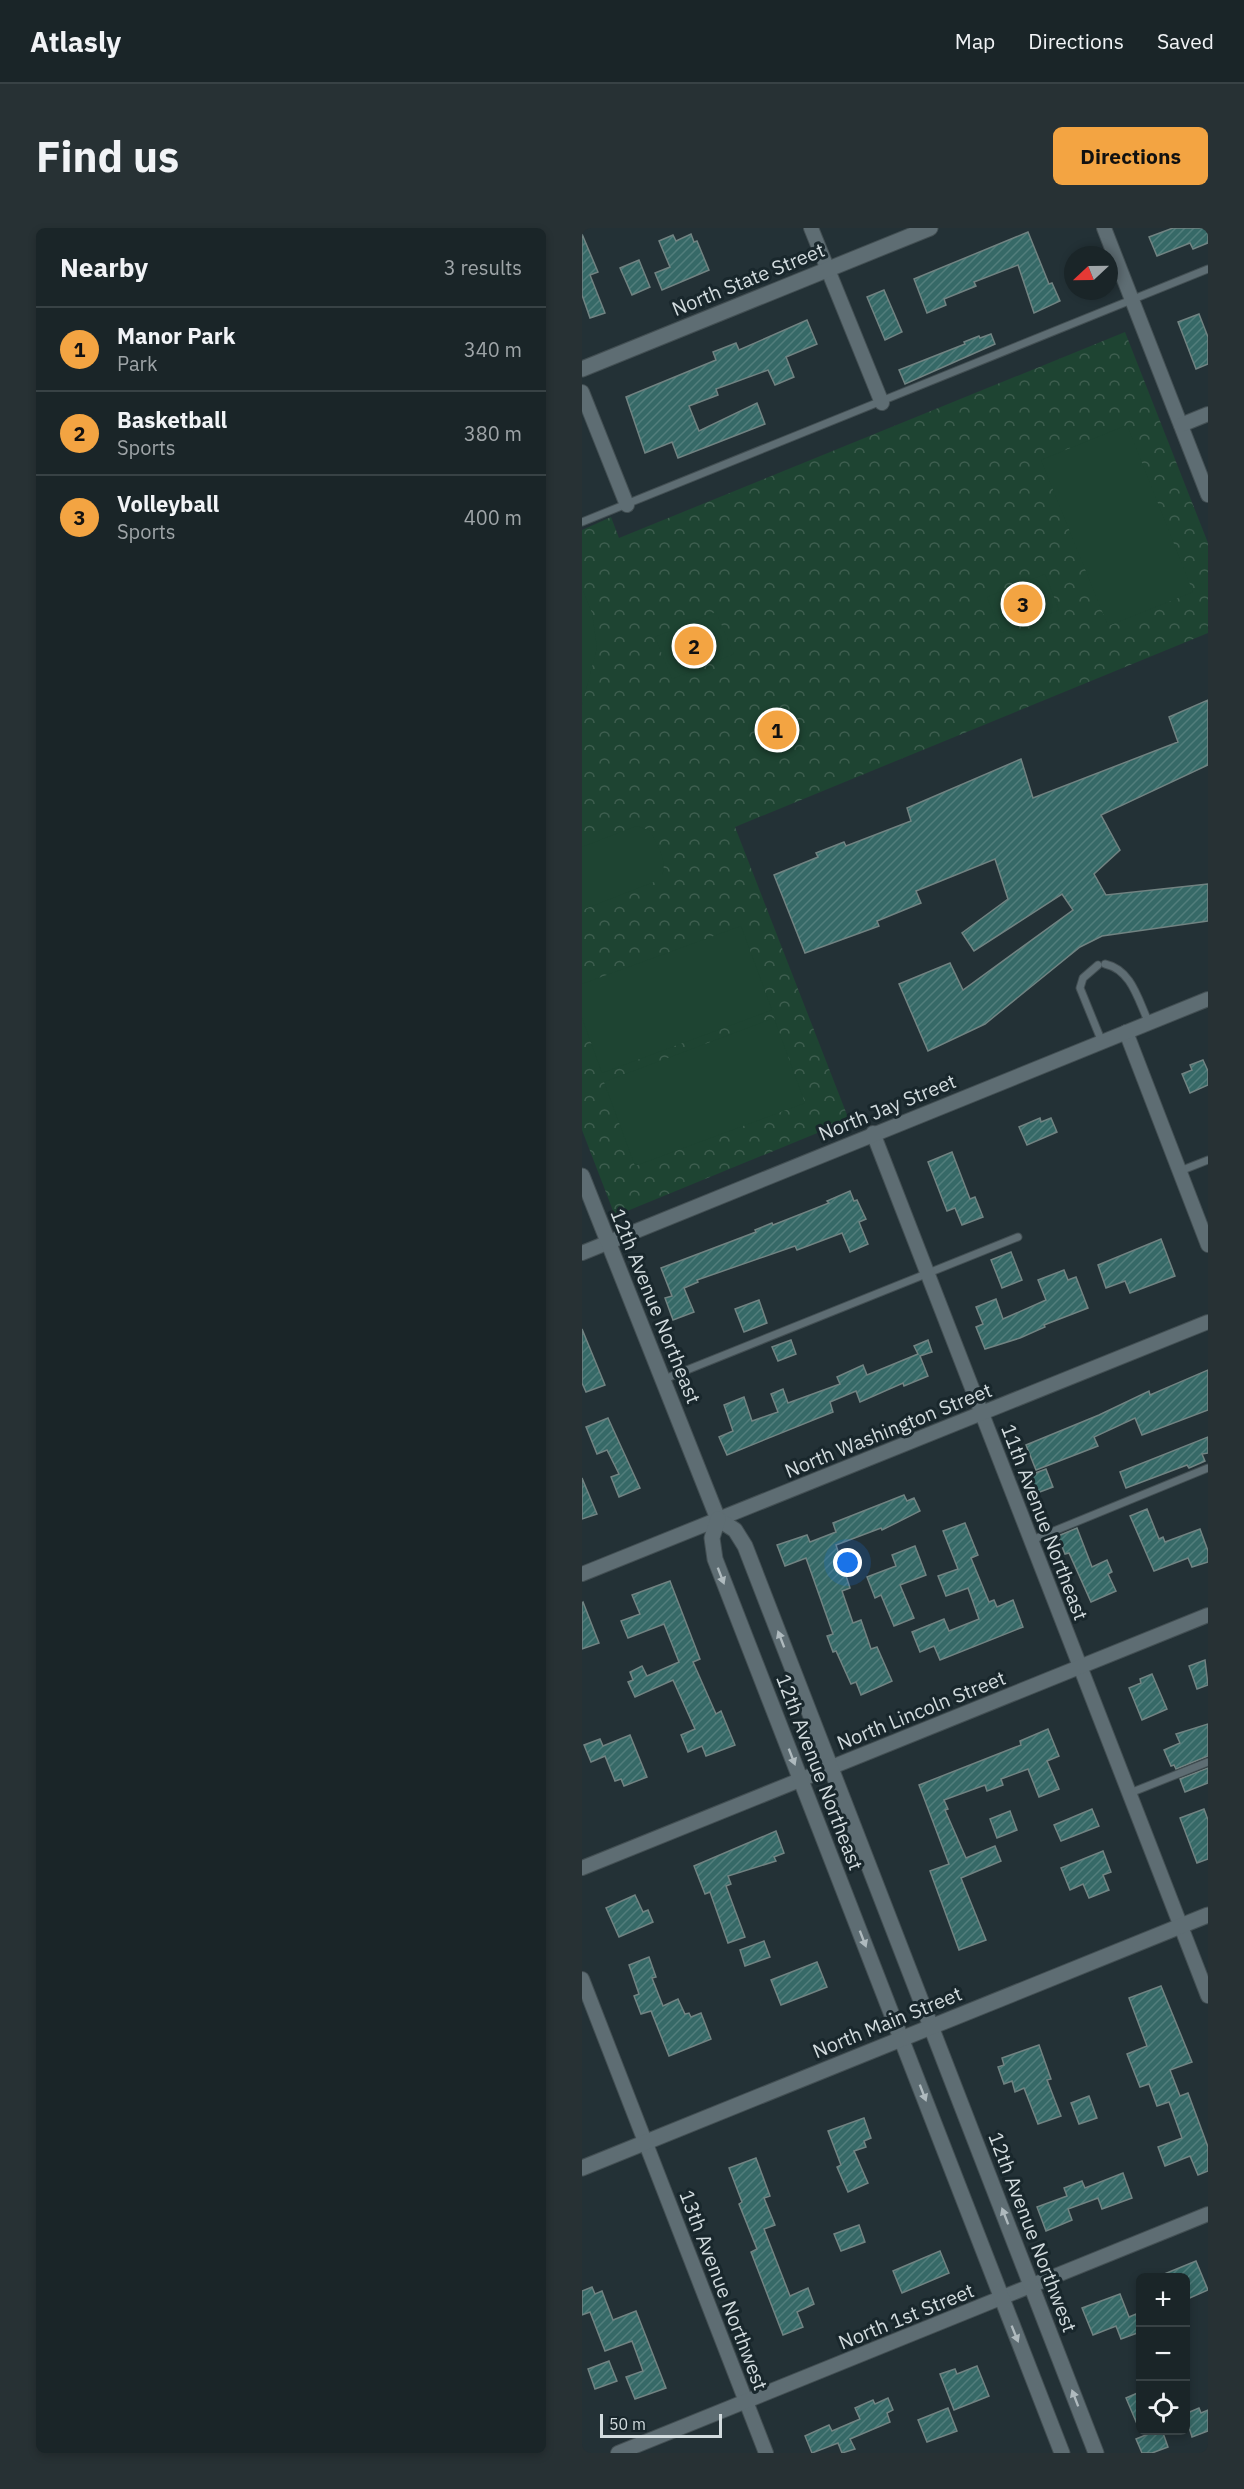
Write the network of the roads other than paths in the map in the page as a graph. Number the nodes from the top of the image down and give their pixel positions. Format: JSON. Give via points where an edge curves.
{"nodes":[{"id":1,"x":811,"y":228,"type":"edge"},
{"id":2,"x":930,"y":228,"type":"edge"},
{"id":3,"x":1104,"y":228,"type":"edge"},
{"id":4,"x":1208,"y":269,"type":"edge"},
{"id":5,"x":828,"y":270,"type":"junction"},
{"id":6,"x":1132,"y":299,"type":"junction"},
{"id":7,"x":582,"y":369,"type":"edge"},
{"id":8,"x":582,"y":392,"type":"edge"},
{"id":9,"x":882,"y":403,"type":"junction"},
{"id":10,"x":1208,"y":414,"type":"edge"},
{"id":11,"x":1181,"y":425,"type":"junction"},
{"id":12,"x":1208,"y":495,"type":"edge"},
{"id":13,"x":627,"y":505,"type":"junction"},
{"id":14,"x":582,"y":522,"type":"edge"},
{"id":15,"x":1208,"y":999,"type":"edge"},
{"id":16,"x":1149,"y":1023,"type":"junction"},
{"id":17,"x":1126,"y":1032,"type":"junction"},
{"id":18,"x":1102,"y":1042,"type":"junction"},
{"id":19,"x":873,"y":1133,"type":"junction"},
{"id":20,"x":1208,"y":1160,"type":"edge"},
{"id":21,"x":1179,"y":1171,"type":"junction"},
{"id":22,"x":582,"y":1176,"type":"edge"},
{"id":23,"x":1018,"y":1237,"type":"dead end"},
{"id":24,"x":608,"y":1243,"type":"junction"},
{"id":25,"x":1208,"y":1245,"type":"edge"},
{"id":26,"x":582,"y":1253,"type":"edge"},
{"id":27,"x":927,"y":1273,"type":"junction"},
{"id":28,"x":1208,"y":1322,"type":"edge"},
{"id":29,"x":662,"y":1380,"type":"junction"},
{"id":30,"x":981,"y":1413,"type":"junction"},
{"id":31,"x":1208,"y":1468,"type":"edge"},
{"id":32,"x":718,"y":1519,"type":"junction"},
{"id":33,"x":1032,"y":1540,"type":"junction"},
{"id":34,"x":582,"y":1574,"type":"edge"},
{"id":35,"x":1208,"y":1615,"type":"edge"},
{"id":36,"x":1081,"y":1667,"type":"junction"},
{"id":37,"x":1208,"y":1762,"type":"edge"},
{"id":38,"x":831,"y":1768,"type":"junction"},
{"id":39,"x":801,"y":1780,"type":"junction"},
{"id":40,"x":1130,"y":1793,"type":"junction"},
{"id":41,"x":582,"y":1868,"type":"edge"},
{"id":42,"x":1208,"y":1915,"type":"edge"},
{"id":43,"x":1180,"y":1926,"type":"junction"},
{"id":44,"x":582,"y":1979,"type":"edge"},
{"id":45,"x":1208,"y":1996,"type":"edge"},
{"id":46,"x":931,"y":2026,"type":"junction"},
{"id":47,"x":902,"y":2038,"type":"junction"},
{"id":48,"x":647,"y":2142,"type":"junction"},
{"id":49,"x":582,"y":2168,"type":"edge"},
{"id":50,"x":1208,"y":2214,"type":"edge"},
{"id":51,"x":1032,"y":2286,"type":"junction"},
{"id":52,"x":1001,"y":2299,"type":"junction"},
{"id":53,"x":746,"y":2402,"type":"junction"},
{"id":54,"x":618,"y":2453,"type":"edge"},
{"id":55,"x":766,"y":2453,"type":"edge"},
{"id":56,"x":1062,"y":2453,"type":"edge"},
{"id":57,"x":1096,"y":2453,"type":"edge"}],
"edges":[{"from":1,"to":5,"type":"street"},
{"from":2,"to":5,"type":"street","name":"North State Street"},
{"from":3,"to":6,"type":"street"},
{"from":4,"to":6,"type":"lane"},
{"from":5,"to":7,"type":"street","name":"North State Street"},
{"from":5,"to":9,"type":"street"},
{"from":6,"to":9,"type":"lane"},
{"from":6,"to":11,"type":"street"},
{"from":8,"to":13,"type":"street"},
{"from":9,"to":13,"type":"lane"},
{"from":10,"to":11,"type":"street"},
{"from":11,"to":12,"type":"street"},
{"from":13,"to":14,"type":"lane"},
{"from":15,"to":16,"type":"street","name":"North Jay Street"},
{"from":16,"to":17,"type":"street","name":"North Jay Street"},
{"from":16,"to":18,"type":"lane","via":[[1127,975],[1118,967],[1101,964],[1083,978],[1080,988]]},
{"from":17,"to":18,"type":"street","name":"North Jay Street"},
{"from":17,"to":21,"type":"street"},
{"from":18,"to":19,"type":"street","name":"North Jay Street"},
{"from":19,"to":24,"type":"street","name":"North Jay Street"},
{"from":19,"to":27,"type":"street","name":"11th Avenue Northeast"},
{"from":20,"to":21,"type":"lane"},
{"from":21,"to":25,"type":"street"},
{"from":22,"to":24,"type":"street","name":"12th Avenue Northeast"},
{"from":23,"to":27,"type":"lane"},
{"from":24,"to":26,"type":"street","name":"North Jay Street"},
{"from":24,"to":29,"type":"street","name":"12th Avenue Northeast"},
{"from":27,"to":29,"type":"lane"},
{"from":27,"to":30,"type":"street","name":"11th Avenue Northeast"},
{"from":28,"to":30,"type":"street","name":"North Washington Street"},
{"from":29,"to":32,"type":"street","name":"12th Avenue Northeast"},
{"from":30,"to":32,"type":"street","name":"North Washington Street"},
{"from":30,"to":33,"type":"street","name":"11th Avenue Northeast"},
{"from":31,"to":33,"type":"lane"},
{"from":32,"to":34,"type":"street","name":"North Washington Street"},
{"from":38,"to":32,"type":"street","name":"12th Avenue Northeast","one_way":true,"via":[[745,1546],[735,1530]]},
{"from":32,"to":39,"type":"street","name":"12th Avenue Northeast","one_way":true,"via":[[712,1538],[715,1559]]},
{"from":33,"to":36,"type":"street","name":"11th Avenue Northeast"},
{"from":35,"to":36,"type":"street","name":"North Lincoln Street"},
{"from":36,"to":38,"type":"street","name":"North Lincoln Street"},
{"from":36,"to":40,"type":"street","name":"11th Avenue Northeast"},
{"from":37,"to":40,"type":"lane"},
{"from":38,"to":39,"type":"street","name":"North Lincoln Street"},
{"from":38,"to":46,"type":"street","name":"12th Avenue Northeast"},
{"from":39,"to":41,"type":"street","name":"North Lincoln Street"},
{"from":39,"to":47,"type":"street","name":"12th Avenue Northeast","one_way":true},
{"from":40,"to":43,"type":"street","name":"11th Avenue Northeast"},
{"from":42,"to":43,"type":"street","name":"North Main Street"},
{"from":43,"to":45,"type":"street","name":"11th Avenue Northeast"},
{"from":43,"to":46,"type":"street","name":"North Main Street"},
{"from":44,"to":48,"type":"street","name":"13th Avenue Northwest"},
{"from":46,"to":47,"type":"street","name":"North Main Street"},
{"from":51,"to":46,"type":"street","name":"12th Avenue Northwest","one_way":true},
{"from":47,"to":48,"type":"street","name":"North Main Street"},
{"from":47,"to":52,"type":"street","one_way":true},
{"from":48,"to":49,"type":"street","name":"North Main Street"},
{"from":48,"to":53,"type":"street","name":"13th Avenue Northwest"},
{"from":50,"to":51,"type":"street","name":"North 1st Street"},
{"from":51,"to":52,"type":"street","name":"North 1st Street"},
{"from":57,"to":51,"type":"street","name":"12th Avenue Northwest","one_way":true},
{"from":52,"to":53,"type":"street","name":"North 1st Street"},
{"from":52,"to":56,"type":"street","one_way":true},
{"from":53,"to":54,"type":"street","name":"North 1st Street"},
{"from":53,"to":55,"type":"street","name":"13th Avenue Northwest"}]}
